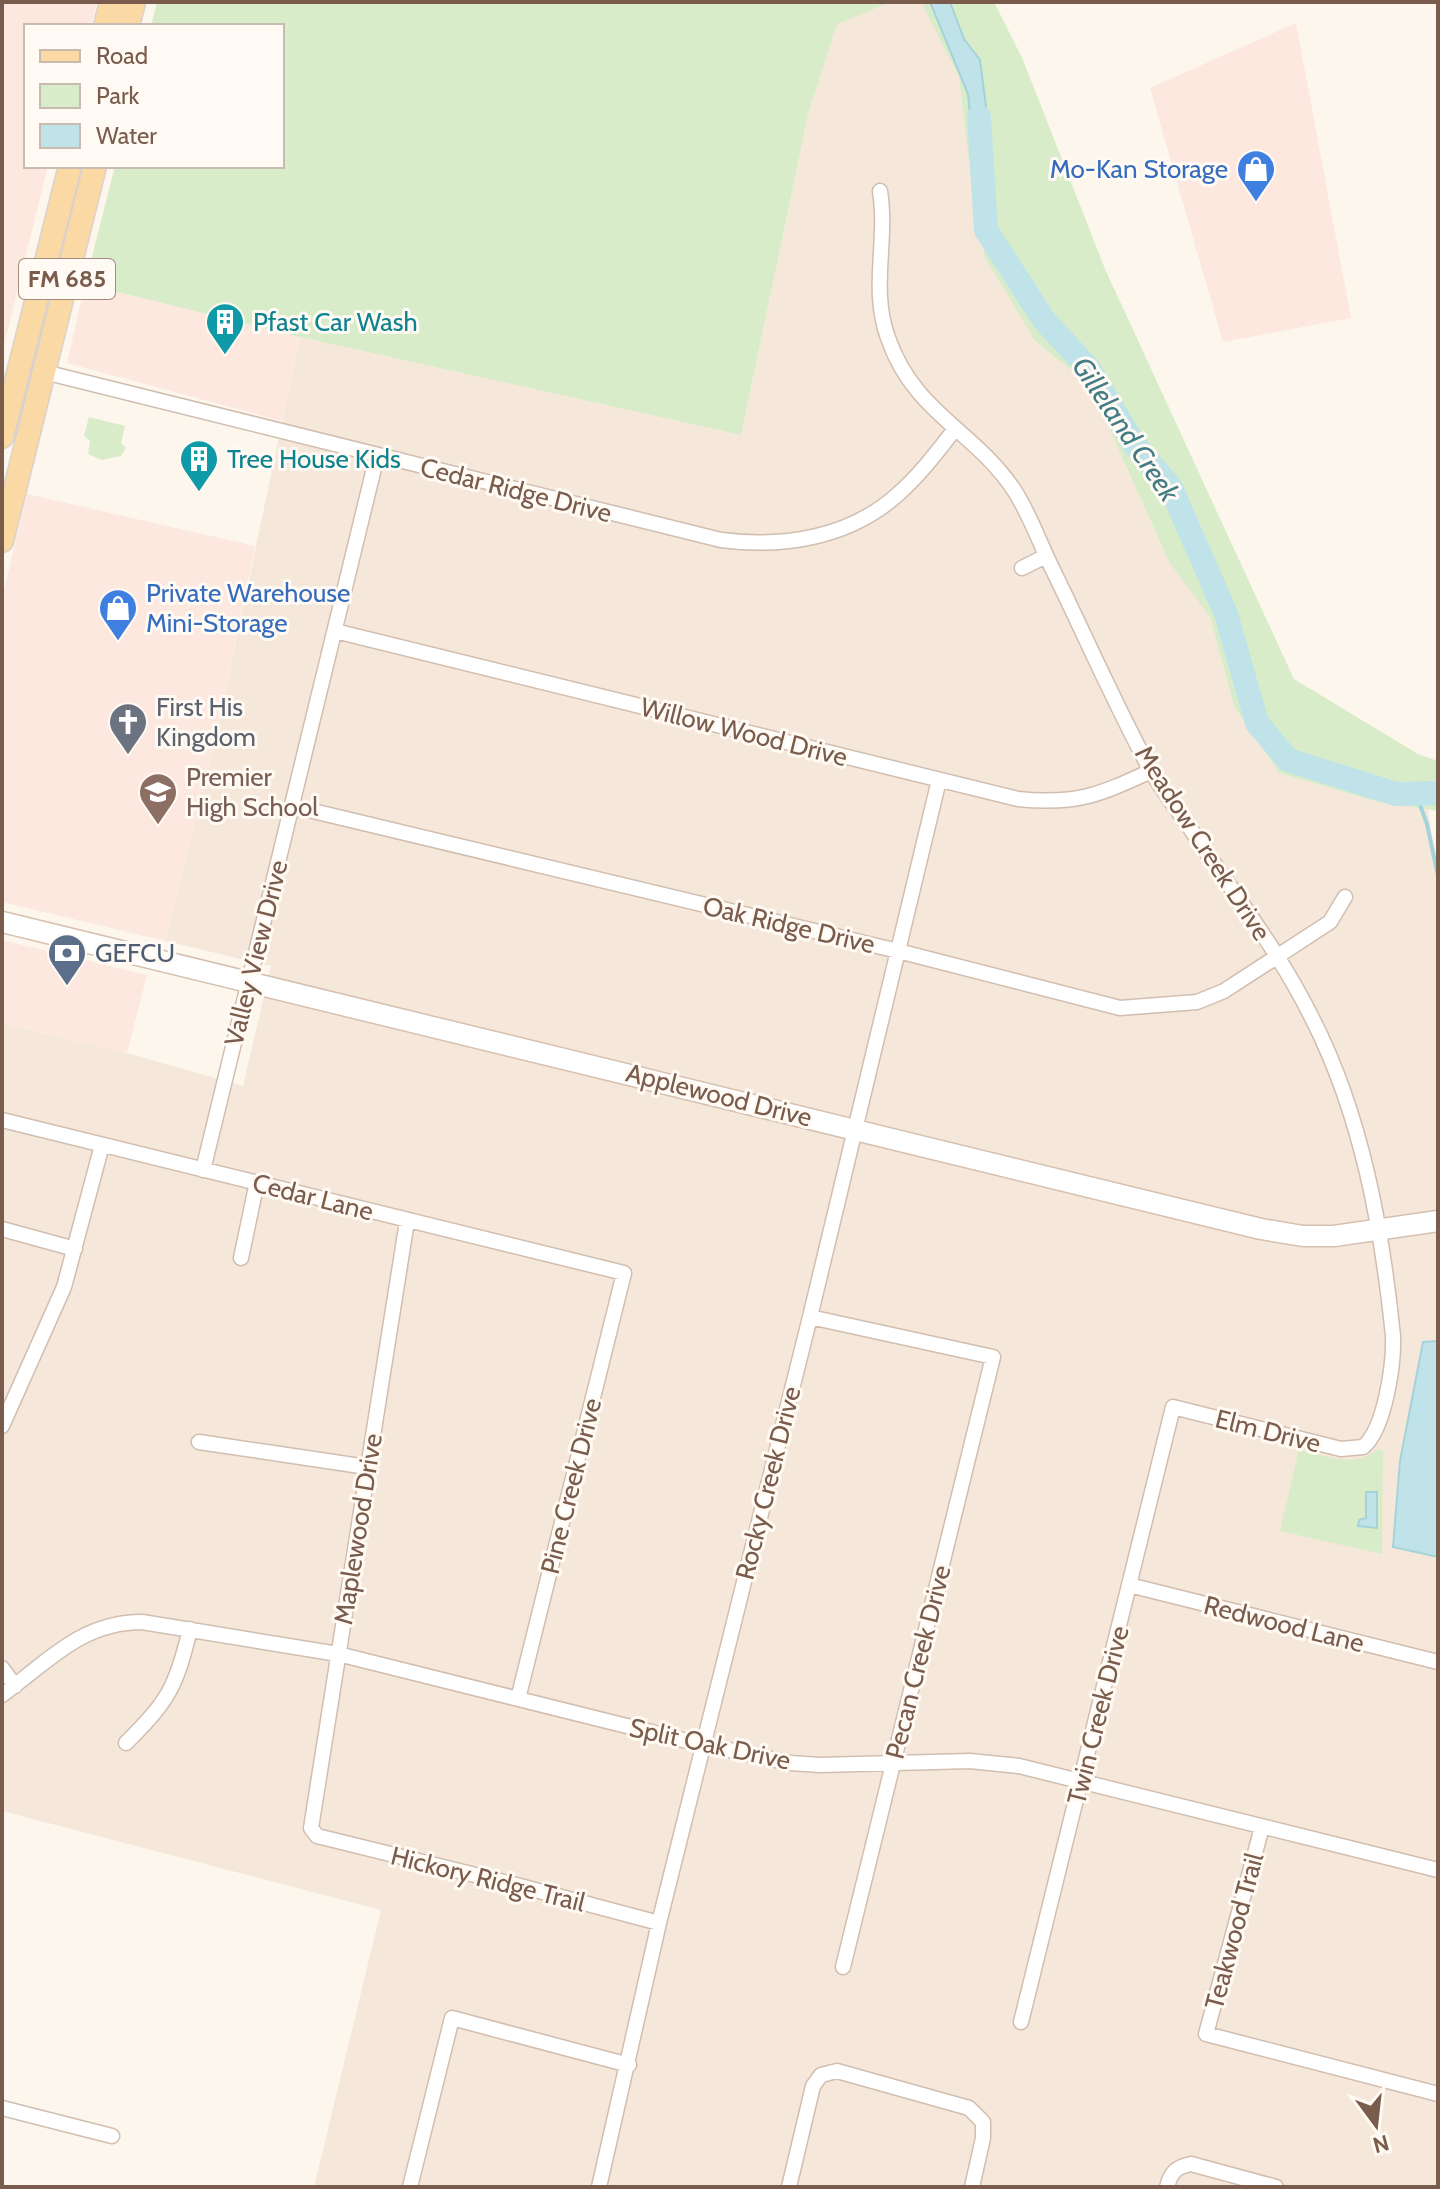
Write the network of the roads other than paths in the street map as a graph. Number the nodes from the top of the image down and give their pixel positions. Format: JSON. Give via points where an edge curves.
{"nodes":[{"id":1,"x":111,"y":2,"type":"edge"},
{"id":2,"x":134,"y":2,"type":"edge"},
{"id":3,"x":106,"y":24,"type":"edge"},
{"id":4,"x":128,"y":24,"type":"edge"},
{"id":5,"x":69,"y":168,"type":"edge"},
{"id":6,"x":95,"y":168,"type":"edge"},
{"id":7,"x":880,"y":191,"type":"dead end"},
{"id":8,"x":59,"y":208,"type":"junction"},
{"id":9,"x":83,"y":215,"type":"junction"},
{"id":10,"x":44,"y":372,"type":"junction"},
{"id":11,"x":955,"y":429,"type":"junction"},
{"id":12,"x":2,"y":437,"type":"edge"},
{"id":13,"x":377,"y":456,"type":"junction"},
{"id":14,"x":2,"y":541,"type":"edge"},
{"id":15,"x":1046,"y":556,"type":"junction"},
{"id":16,"x":1022,"y":568,"type":"dead end"},
{"id":17,"x":335,"y":631,"type":"junction"},
{"id":18,"x":1151,"y":771,"type":"junction"},
{"id":19,"x":939,"y":780,"type":"junction"},
{"id":20,"x":292,"y":806,"type":"junction"},
{"id":21,"x":1345,"y":897,"type":"dead end"},
{"id":22,"x":2,"y":922,"type":"edge"},
{"id":23,"x":898,"y":951,"type":"junction"},
{"id":24,"x":1277,"y":958,"type":"junction"},
{"id":25,"x":250,"y":981,"type":"junction"},
{"id":26,"x":2,"y":1120,"type":"edge"},
{"id":27,"x":854,"y":1129,"type":"junction"},
{"id":28,"x":102,"y":1145,"type":"junction"},
{"id":29,"x":203,"y":1170,"type":"junction"},
{"id":30,"x":257,"y":1182,"type":"junction"},
{"id":31,"x":407,"y":1221,"type":"junction"},
{"id":32,"x":1438,"y":1221,"type":"edge"},
{"id":33,"x":2,"y":1229,"type":"edge"},
{"id":34,"x":1378,"y":1230,"type":"junction"},
{"id":35,"x":75,"y":1249,"type":"junction"},
{"id":36,"x":241,"y":1258,"type":"dead end"},
{"id":37,"x":624,"y":1273,"type":"joint"},
{"id":38,"x":810,"y":1317,"type":"junction"},
{"id":39,"x":1173,"y":1407,"type":"joint"},
{"id":40,"x":3,"y":1418,"type":"edge"},
{"id":41,"x":199,"y":1442,"type":"dead end"},
{"id":42,"x":1363,"y":1447,"type":"joint"},
{"id":43,"x":367,"y":1467,"type":"junction"},
{"id":44,"x":1129,"y":1585,"type":"junction"},
{"id":45,"x":190,"y":1629,"type":"junction"},
{"id":46,"x":338,"y":1654,"type":"junction"},
{"id":47,"x":1438,"y":1662,"type":"edge"},
{"id":48,"x":2,"y":1668,"type":"edge"},
{"id":49,"x":15,"y":1686,"type":"junction"},
{"id":50,"x":2,"y":1695,"type":"edge"},
{"id":51,"x":518,"y":1699,"type":"junction"},
{"id":52,"x":126,"y":1743,"type":"dead end"},
{"id":53,"x":703,"y":1745,"type":"junction"},
{"id":54,"x":893,"y":1762,"type":"junction"},
{"id":55,"x":1082,"y":1782,"type":"junction"},
{"id":56,"x":1262,"y":1827,"type":"junction"},
{"id":57,"x":317,"y":1836,"type":"joint"},
{"id":58,"x":1438,"y":1870,"type":"edge"},
{"id":59,"x":659,"y":1923,"type":"junction"},
{"id":60,"x":843,"y":1967,"type":"dead end"},
{"id":61,"x":1021,"y":2022,"type":"dead end"},
{"id":62,"x":629,"y":2065,"type":"junction"},
{"id":63,"x":1438,"y":2094,"type":"edge"},
{"id":64,"x":2,"y":2108,"type":"edge"},
{"id":65,"x":112,"y":2136,"type":"dead end"},
{"id":66,"x":410,"y":2187,"type":"edge"},
{"id":67,"x":599,"y":2187,"type":"edge"},
{"id":68,"x":789,"y":2187,"type":"edge"},
{"id":69,"x":972,"y":2187,"type":"edge"},
{"id":70,"x":1167,"y":2187,"type":"edge"},
{"id":71,"x":1276,"y":2187,"type":"edge"}],
"edges":[{"from":1,"to":3,"type":"main road"},
{"from":2,"to":4,"type":"main road"},
{"from":5,"to":8,"type":"main road","number":"FM 685"},
{"from":6,"to":9,"type":"main road","number":"FM 685"},
{"from":7,"to":11,"type":"street","name":"Meadow Creek Drive","via":[[884,218],[878,294],[887,338],[911,386]]},
{"from":8,"to":9,"type":"street"},
{"from":8,"to":12,"type":"main road","number":"FM 685"},
{"from":9,"to":10,"type":"main road","number":"FM 685"},
{"from":10,"to":13,"type":"street","name":"Cedar Ridge Drive"},
{"from":10,"to":14,"type":"main road","number":"FM 685"},
{"from":11,"to":13,"type":"street","name":"Cedar Ridge Drive","via":[[895,497],[860,520],[797,542],[769,544],[721,540]]},
{"from":11,"to":15,"type":"street","name":"Meadow Creek Drive","via":[[1015,492]]},
{"from":13,"to":17,"type":"street","name":"Valley View Drive"},
{"from":15,"to":16,"type":"street"},
{"from":15,"to":18,"type":"street","name":"Meadow Creek Drive"},
{"from":17,"to":19,"type":"street","name":"Willow Wood Drive"},
{"from":17,"to":20,"type":"street","name":"Valley View Drive"},
{"from":18,"to":19,"type":"street","name":"Willow Wood Drive","via":[[1082,799],[1045,802]]},
{"from":18,"to":24,"type":"street","name":"Meadow Creek Drive"},
{"from":19,"to":23,"type":"street","name":"Rocky Creek Drive"},
{"from":20,"to":23,"type":"street","name":"Oak Ridge Drive"},
{"from":20,"to":25,"type":"street","name":"Valley View Drive"},
{"from":21,"to":24,"type":"street","name":"Oak Ridge Drive","via":[[1330,922]]},
{"from":22,"to":25,"type":"street","name":"Applewood Drive"},
{"from":23,"to":24,"type":"street","name":"Oak Ridge Drive","via":[[1120,1008],[1197,1002]]},
{"from":23,"to":27,"type":"street","name":"Rocky Creek Drive"},
{"from":24,"to":34,"type":"street","name":"Meadow Creek Drive","via":[[1332,1063],[1366,1163]]},
{"from":25,"to":27,"type":"street","name":"Applewood Drive"},
{"from":25,"to":29,"type":"street","name":"Valley View Drive"},
{"from":26,"to":28,"type":"street","name":"Cedar Lane"},
{"from":27,"to":34,"type":"street","name":"Applewood Drive","via":[[1261,1229],[1303,1236]]},
{"from":27,"to":38,"type":"street","name":"Rocky Creek Drive"},
{"from":28,"to":29,"type":"street","name":"Cedar Lane"},
{"from":28,"to":35,"type":"street"},
{"from":29,"to":30,"type":"street","name":"Cedar Lane"},
{"from":30,"to":31,"type":"street","name":"Cedar Lane"},
{"from":30,"to":36,"type":"street"},
{"from":31,"to":37,"type":"street","name":"Cedar Lane"},
{"from":31,"to":43,"type":"street","name":"Maplewood Drive"},
{"from":32,"to":34,"type":"street","name":"Applewood Drive"},
{"from":33,"to":35,"type":"street"},
{"from":34,"to":42,"type":"street","name":"Meadow Creek Drive","via":[[1393,1349],[1376,1431]]},
{"from":35,"to":40,"type":"street","via":[[49,1323]]},
{"from":37,"to":51,"type":"street","name":"Pine Creek Drive"},
{"from":38,"to":53,"type":"street","name":"Rocky Creek Drive"},
{"from":38,"to":54,"type":"street","name":"Pecan Creek Drive","via":[[993,1357]]},
{"from":39,"to":42,"type":"street","name":"Elm Drive","via":[[1341,1449]]},
{"from":39,"to":44,"type":"street","name":"Twin Creek Drive"},
{"from":41,"to":43,"type":"street"},
{"from":43,"to":46,"type":"street","name":"Maplewood Drive"},
{"from":44,"to":47,"type":"street","name":"Redwood Lane"},
{"from":44,"to":55,"type":"street","name":"Twin Creek Drive"},
{"from":45,"to":46,"type":"street","name":"Split Oak Drive"},
{"from":45,"to":49,"type":"street","name":"Split Oak Drive","via":[[126,1622],[93,1630]]},
{"from":45,"to":52,"type":"street","via":[[174,1687]]},
{"from":46,"to":51,"type":"street","name":"Split Oak Drive"},
{"from":46,"to":57,"type":"street","name":"Maplewood Drive","via":[[311,1828]]},
{"from":48,"to":49,"type":"street"},
{"from":49,"to":50,"type":"street","name":"Split Oak Drive"},
{"from":51,"to":53,"type":"street","name":"Split Oak Drive"},
{"from":53,"to":54,"type":"street","name":"Split Oak Drive","via":[[790,1763]]},
{"from":53,"to":59,"type":"street","name":"Rocky Creek Drive"},
{"from":54,"to":55,"type":"street","name":"Split Oak Drive","via":[[999,1762]]},
{"from":54,"to":60,"type":"street","name":"Pecan Creek Drive"},
{"from":55,"to":56,"type":"street","name":"Split Oak Drive"},
{"from":55,"to":61,"type":"street","name":"Twin Creek Drive"},
{"from":56,"to":58,"type":"street","name":"Split Oak Drive"},
{"from":56,"to":63,"type":"street","name":"Teakwood Trail","via":[[1206,2034]]},
{"from":57,"to":59,"type":"street","name":"Hickory Ridge Trail"},
{"from":59,"to":62,"type":"street","name":"Rocky Creek Drive"},
{"from":62,"to":66,"type":"street","via":[[452,2018]]},
{"from":62,"to":67,"type":"street","name":"Rocky Creek Drive"},
{"from":64,"to":65,"type":"street"},
{"from":68,"to":69,"type":"street","via":[[813,2086],[821,2075],[837,2071],[969,2108],[983,2122]]},
{"from":70,"to":71,"type":"street","via":[[1171,2173],[1191,2164]]}]}
